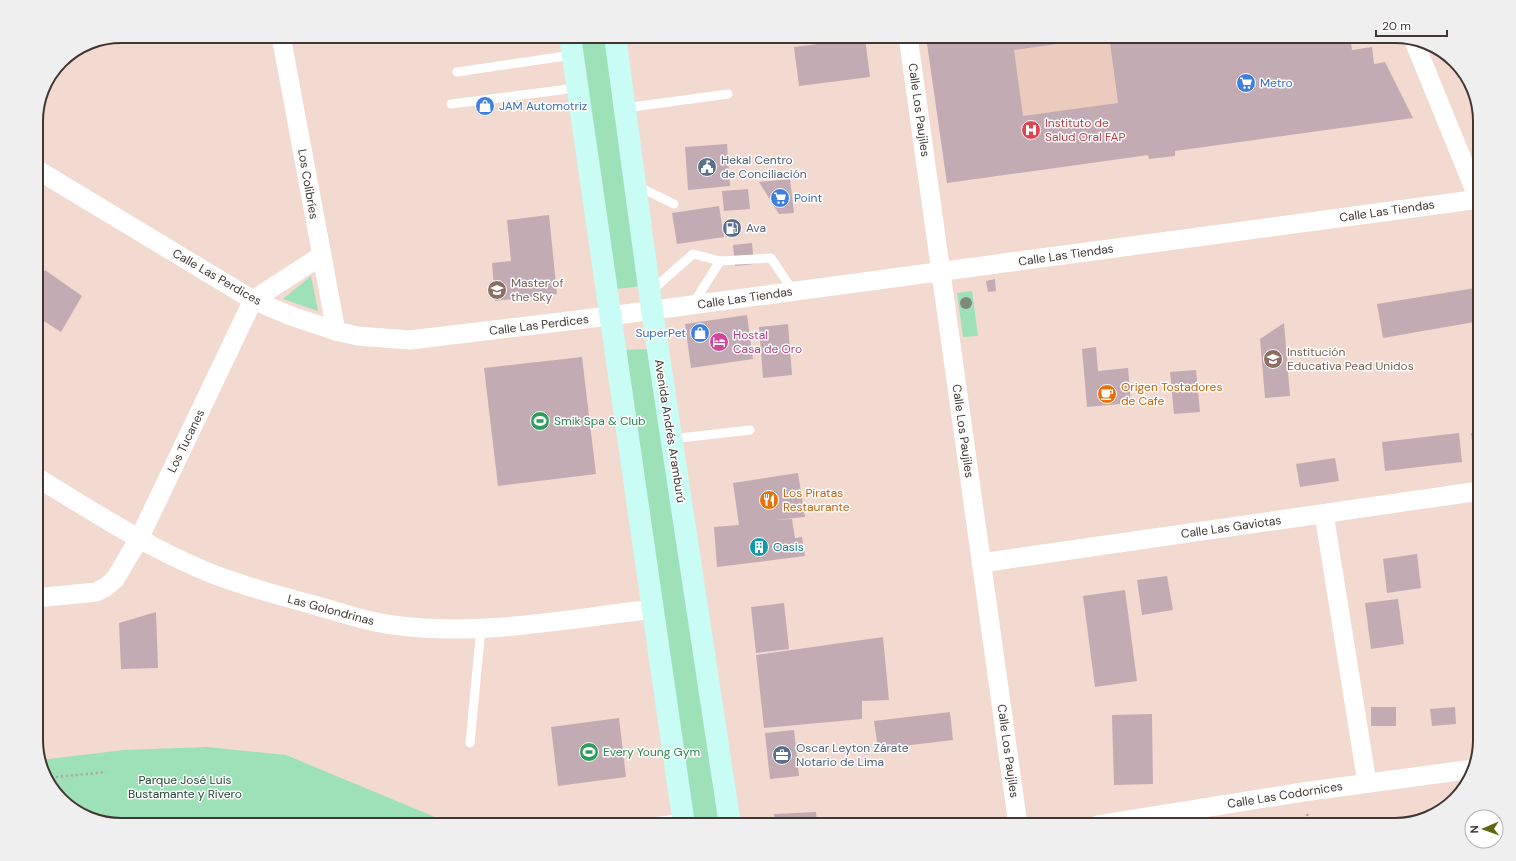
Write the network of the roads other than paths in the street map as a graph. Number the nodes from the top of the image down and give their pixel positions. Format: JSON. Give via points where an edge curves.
{"nodes":[{"id":1,"x":283,"y":43,"type":"edge"},
{"id":2,"x":616,"y":43,"type":"edge"},
{"id":3,"x":909,"y":43,"type":"edge"},
{"id":4,"x":571,"y":46,"type":"edge"},
{"id":5,"x":1416,"y":46,"type":"edge"},
{"id":6,"x":458,"y":72,"type":"dead end"},
{"id":7,"x":577,"y":88,"type":"junction"},
{"id":8,"x":728,"y":94,"type":"dead end"},
{"id":9,"x":451,"y":104,"type":"dead end"},
{"id":10,"x":625,"y":108,"type":"junction"},
{"id":11,"x":43,"y":173,"type":"edge"},
{"id":12,"x":636,"y":185,"type":"junction"},
{"id":13,"x":1473,"y":185,"type":"edge"},
{"id":14,"x":1473,"y":201,"type":"edge"},
{"id":15,"x":674,"y":204,"type":"dead end"},
{"id":16,"x":321,"y":256,"type":"junction"},
{"id":17,"x":720,"y":261,"type":"junction"},
{"id":18,"x":942,"y":271,"type":"junction"},
{"id":19,"x":793,"y":291,"type":"junction"},
{"id":20,"x":253,"y":300,"type":"junction"},
{"id":21,"x":651,"y":301,"type":"junction"},
{"id":22,"x":692,"y":305,"type":"junction"},
{"id":23,"x":610,"y":316,"type":"junction"},
{"id":24,"x":336,"y":331,"type":"junction"},
{"id":25,"x":750,"y":430,"type":"dead end"},
{"id":26,"x":672,"y":439,"type":"junction"},
{"id":27,"x":43,"y":481,"type":"edge"},
{"id":28,"x":1473,"y":495,"type":"edge"},
{"id":29,"x":1324,"y":514,"type":"junction"},
{"id":30,"x":139,"y":539,"type":"junction"},
{"id":31,"x":981,"y":563,"type":"junction"},
{"id":32,"x":43,"y":597,"type":"edge"},
{"id":33,"x":653,"y":609,"type":"junction"},
{"id":34,"x":481,"y":628,"type":"junction"},
{"id":35,"x":470,"y":743,"type":"dead end"},
{"id":36,"x":1467,"y":770,"type":"edge"},
{"id":37,"x":1367,"y":783,"type":"junction"},
{"id":38,"x":682,"y":818,"type":"edge"},
{"id":39,"x":729,"y":818,"type":"edge"},
{"id":40,"x":1017,"y":818,"type":"edge"},
{"id":41,"x":1141,"y":818,"type":"edge"}],
"edges":[{"from":1,"to":16,"type":"street","name":"Los Colibríes"},
{"from":2,"to":10,"type":"main road","name":"Avenida Andrés Aramburú"},
{"from":3,"to":18,"type":"street","name":"Calle Los Paujiles"},
{"from":4,"to":6,"type":"lane"},
{"from":4,"to":7,"type":"main road"},
{"from":5,"to":13,"type":"street"},
{"from":7,"to":9,"type":"lane"},
{"from":7,"to":23,"type":"main road"},
{"from":8,"to":10,"type":"lane"},
{"from":10,"to":12,"type":"main road","name":"Avenida Andrés Aramburú"},
{"from":11,"to":20,"type":"street","name":"Calle Las Perdices"},
{"from":12,"to":15,"type":"lane"},
{"from":12,"to":21,"type":"main road","name":"Avenida Andrés Aramburú"},
{"from":14,"to":18,"type":"street","name":"Calle Las Tiendas"},
{"from":16,"to":20,"type":"street"},
{"from":16,"to":24,"type":"street","name":"Los Colibríes"},
{"from":17,"to":19,"type":"lane","via":[[771,258]]},
{"from":17,"to":21,"type":"lane","via":[[693,254]]},
{"from":17,"to":22,"type":"lane"},
{"from":18,"to":19,"type":"street","name":"Calle Las Tiendas"},
{"from":18,"to":31,"type":"street","name":"Calle Los Paujiles"},
{"from":19,"to":22,"type":"street","name":"Calle Las Tiendas"},
{"from":20,"to":24,"type":"street","name":"Calle Las Perdices"},
{"from":20,"to":30,"type":"street","name":"Los Tucanes"},
{"from":21,"to":22,"type":"street","name":"Calle Las Tiendas"},
{"from":21,"to":23,"type":"street","name":"Calle Las Perdices"},
{"from":21,"to":26,"type":"main road","name":"Avenida Andrés Aramburú"},
{"from":23,"to":24,"type":"street","name":"Calle Las Perdices","via":[[410,340],[358,336]]},
{"from":23,"to":33,"type":"main road"},
{"from":25,"to":26,"type":"lane"},
{"from":26,"to":39,"type":"main road","name":"Avenida Andrés Aramburú"},
{"from":27,"to":30,"type":"street","name":"Las Golondrinas"},
{"from":28,"to":29,"type":"street","name":"Calle Las Gaviotas"},
{"from":29,"to":31,"type":"street","name":"Calle Las Gaviotas"},
{"from":29,"to":37,"type":"street"},
{"from":30,"to":32,"type":"street","name":"Los Tucanes","via":[[115,579],[106,587],[96,592]]},
{"from":30,"to":34,"type":"street","name":"Las Golondrinas","via":[[205,571],[370,621],[392,626]]},
{"from":31,"to":40,"type":"street","name":"Calle Los Paujiles"},
{"from":33,"to":34,"type":"street","name":"Las Golondrinas"},
{"from":33,"to":38,"type":"main road"},
{"from":34,"to":35,"type":"lane"},
{"from":36,"to":37,"type":"street","name":"Calle Las Codornices"},
{"from":37,"to":41,"type":"street","name":"Calle Las Codornices"}]}
